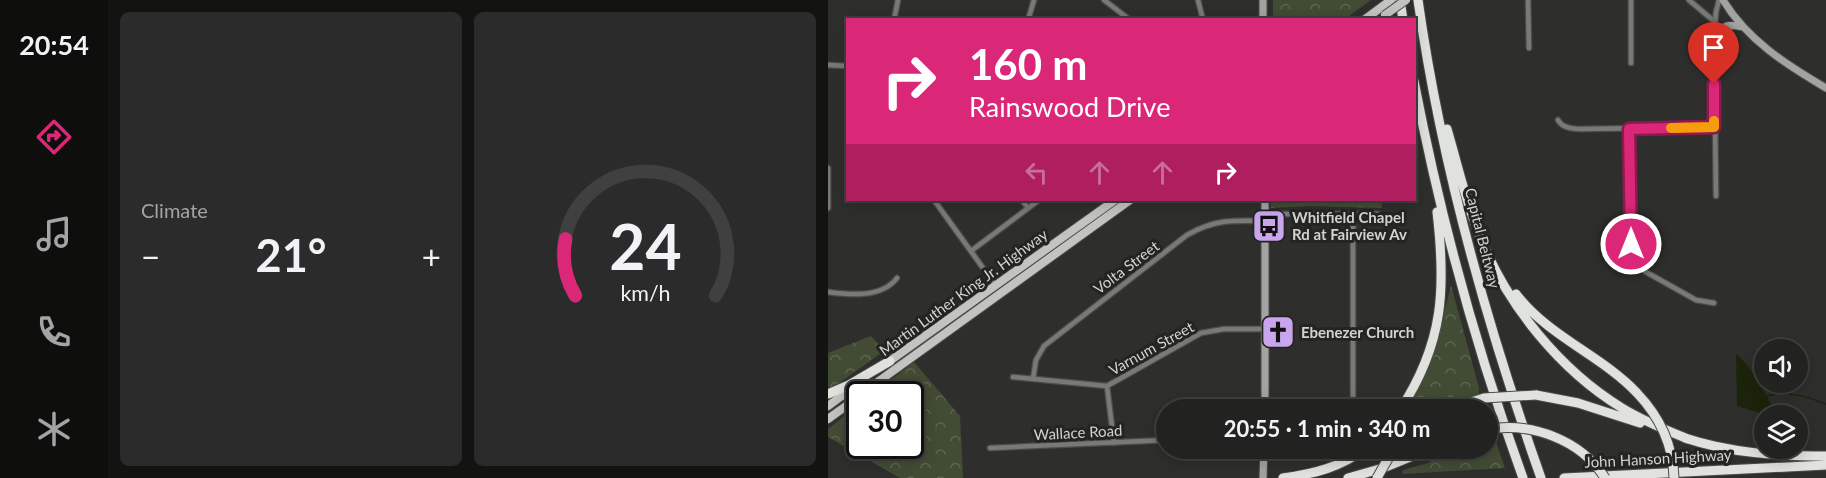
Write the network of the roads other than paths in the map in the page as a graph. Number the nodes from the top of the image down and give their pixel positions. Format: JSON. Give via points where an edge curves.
{"nodes":[{"id":1,"x":897,"y":0,"type":"edge"},
{"id":2,"x":1034,"y":0,"type":"edge"},
{"id":3,"x":1104,"y":0,"type":"edge"},
{"id":4,"x":1198,"y":0,"type":"edge"},
{"id":5,"x":1263,"y":0,"type":"edge"},
{"id":6,"x":1391,"y":0,"type":"edge"},
{"id":7,"x":1400,"y":0,"type":"edge"},
{"id":8,"x":1406,"y":0,"type":"edge"},
{"id":9,"x":1418,"y":0,"type":"edge"},
{"id":10,"x":1528,"y":0,"type":"edge"},
{"id":11,"x":1631,"y":0,"type":"edge"},
{"id":12,"x":1689,"y":0,"type":"edge"},
{"id":13,"x":1721,"y":0,"type":"edge"},
{"id":14,"x":1382,"y":17,"type":"edge"},
{"id":15,"x":894,"y":18,"type":"edge"},
{"id":16,"x":1029,"y":18,"type":"edge"},
{"id":17,"x":1127,"y":18,"type":"edge"},
{"id":18,"x":1202,"y":18,"type":"edge"},
{"id":19,"x":1263,"y":18,"type":"edge"},
{"id":20,"x":1367,"y":18,"type":"edge"},
{"id":21,"x":1403,"y":18,"type":"edge"},
{"id":22,"x":1715,"y":22,"type":"junction"},
{"id":23,"x":1743,"y":27,"type":"junction"},
{"id":24,"x":1714,"y":38,"type":"junction"},
{"id":25,"x":1528,"y":48,"type":"dead end"},
{"id":26,"x":1426,"y":51,"type":"junction"},
{"id":27,"x":1631,"y":63,"type":"dead end"},
{"id":28,"x":828,"y":65,"type":"edge"},
{"id":29,"x":846,"y":66,"type":"edge"},
{"id":30,"x":1826,"y":88,"type":"edge"},
{"id":31,"x":1416,"y":91,"type":"edge"},
{"id":32,"x":1558,"y":120,"type":"dead end"},
{"id":33,"x":1714,"y":127,"type":"junction"},
{"id":34,"x":1629,"y":129,"type":"junction"},
{"id":35,"x":828,"y":168,"type":"edge"},
{"id":36,"x":1436,"y":186,"type":"junction"},
{"id":37,"x":1716,"y":196,"type":"dead end"},
{"id":38,"x":934,"y":201,"type":"edge"},
{"id":39,"x":1023,"y":201,"type":"edge"},
{"id":40,"x":1038,"y":201,"type":"edge"},
{"id":41,"x":1114,"y":201,"type":"edge"},
{"id":42,"x":1129,"y":201,"type":"edge"},
{"id":43,"x":1265,"y":201,"type":"edge"},
{"id":44,"x":828,"y":208,"type":"edge"},
{"id":45,"x":1028,"y":208,"type":"junction"},
{"id":46,"x":1353,"y":214,"type":"junction"},
{"id":47,"x":1378,"y":214,"type":"dead end"},
{"id":48,"x":1265,"y":217,"type":"junction"},
{"id":49,"x":1480,"y":237,"type":"junction"},
{"id":50,"x":971,"y":251,"type":"junction"},
{"id":51,"x":897,"y":278,"type":"dead end"},
{"id":52,"x":998,"y":289,"type":"junction"},
{"id":53,"x":828,"y":292,"type":"edge"},
{"id":54,"x":1714,"y":303,"type":"dead end"},
{"id":55,"x":1266,"y":329,"type":"junction"},
{"id":56,"x":890,"y":361,"type":"junction"},
{"id":57,"x":1013,"y":377,"type":"dead end"},
{"id":58,"x":1032,"y":379,"type":"junction"},
{"id":59,"x":878,"y":381,"type":"edge"},
{"id":60,"x":1107,"y":386,"type":"junction"},
{"id":61,"x":828,"y":394,"type":"edge"},
{"id":62,"x":1265,"y":399,"type":"edge"},
{"id":63,"x":1353,"y":399,"type":"edge"},
{"id":64,"x":1406,"y":399,"type":"edge"},
{"id":65,"x":1482,"y":399,"type":"edge"},
{"id":66,"x":828,"y":406,"type":"edge"},
{"id":67,"x":846,"y":406,"type":"edge"},
{"id":68,"x":828,"y":419,"type":"edge"},
{"id":69,"x":1498,"y":428,"type":"edge"},
{"id":70,"x":1688,"y":439,"type":"junction"},
{"id":71,"x":1156,"y":441,"type":"edge"},
{"id":72,"x":1114,"y":443,"type":"junction"},
{"id":73,"x":990,"y":448,"type":"dead end"},
{"id":74,"x":1826,"y":456,"type":"edge"},
{"id":75,"x":1264,"y":459,"type":"edge"},
{"id":76,"x":1350,"y":459,"type":"edge"},
{"id":77,"x":1388,"y":459,"type":"edge"},
{"id":78,"x":1405,"y":459,"type":"edge"},
{"id":79,"x":1826,"y":465,"type":"edge"},
{"id":80,"x":1263,"y":475,"type":"edge"},
{"id":81,"x":1283,"y":478,"type":"edge"},
{"id":82,"x":1348,"y":478,"type":"edge"},
{"id":83,"x":1377,"y":478,"type":"edge"},
{"id":84,"x":1523,"y":478,"type":"edge"},
{"id":85,"x":1541,"y":478,"type":"edge"},
{"id":86,"x":1564,"y":478,"type":"edge"},
{"id":87,"x":1605,"y":478,"type":"edge"},
{"id":88,"x":1674,"y":478,"type":"edge"}],
"edges":[{"from":1,"to":15,"type":"street"},
{"from":2,"to":16,"type":"street"},
{"from":3,"to":17,"type":"street"},
{"from":4,"to":18,"type":"street"},
{"from":5,"to":19,"type":"street"},
{"from":6,"to":20,"type":"main road"},
{"from":7,"to":21,"type":"highway"},
{"from":8,"to":14,"type":"main road","bridge":true},
{"from":9,"to":26,"type":"highway","name":"Capital Beltway"},
{"from":10,"to":25,"type":"street"},
{"from":11,"to":27,"type":"street"},
{"from":12,"to":22,"type":"street"},
{"from":13,"to":22,"type":"street"},
{"from":13,"to":23,"type":"street"},
{"from":22,"to":24,"type":"street"},
{"from":23,"to":24,"type":"street","via":[[1724,26]]},
{"from":23,"to":30,"type":"street","via":[[1785,64]]},
{"from":24,"to":33,"type":"street"},
{"from":26,"to":49,"type":"highway"},
{"from":26,"to":85,"type":"highway","name":"Capital Beltway","via":[[1473,262]]},
{"from":28,"to":29,"type":"street"},
{"from":31,"to":36,"type":"highway","name":"Capital Beltway"},
{"from":32,"to":34,"type":"street","via":[[1573,129]]},
{"from":33,"to":34,"type":"street"},
{"from":33,"to":37,"type":"street"},
{"from":34,"to":54,"type":"street","via":[[1631,244],[1635,262],[1696,300]]},
{"from":35,"to":44,"type":"street"},
{"from":36,"to":64,"type":"highway","via":[[1443,269],[1441,299],[1429,353]]},
{"from":36,"to":84,"type":"highway","name":"Capital Beltway","via":[[1477,339]]},
{"from":38,"to":50,"type":"street"},
{"from":39,"to":45,"type":"street"},
{"from":40,"to":45,"type":"street"},
{"from":41,"to":52,"type":"main road","name":"Martin Luther King Jr. Highway"},
{"from":42,"to":52,"type":"main road","name":"Martin Luther King Jr. Highway"},
{"from":43,"to":48,"type":"street"},
{"from":45,"to":50,"type":"street"},
{"from":46,"to":47,"type":"street","name":"Volta Street"},
{"from":46,"to":48,"type":"street","name":"Volta Street"},
{"from":46,"to":63,"type":"street"},
{"from":48,"to":55,"type":"street"},
{"from":48,"to":58,"type":"street","name":"Volta Street","via":[[1221,221],[1187,235],[1044,345],[1035,360]]},
{"from":49,"to":70,"type":"highway","via":[[1515,302],[1562,359],[1622,408]]},
{"from":49,"to":88,"type":"highway","bridge":true,"via":[[1507,283],[1530,311],[1637,393],[1652,411],[1665,434]]},
{"from":50,"to":52,"type":"street"},
{"from":51,"to":53,"type":"street","via":[[875,292]]},
{"from":52,"to":56,"type":"main road","name":"Martin Luther King Jr. Highway"},
{"from":52,"to":59,"type":"main road","name":"Martin Luther King Jr. Highway"},
{"from":55,"to":60,"type":"street","name":"Varnum Street","via":[[1224,328],[1202,333]]},
{"from":55,"to":62,"type":"street"},
{"from":56,"to":61,"type":"highway"},
{"from":56,"to":66,"type":"main road","name":"Martin Luther King Jr. Highway"},
{"from":57,"to":58,"type":"street","name":"Varnum Street"},
{"from":58,"to":60,"type":"street","name":"Varnum Street"},
{"from":60,"to":72,"type":"street"},
{"from":65,"to":70,"type":"highway","bridge":true,"via":[[1536,396],[1583,404]]},
{"from":67,"to":68,"type":"main road","name":"Martin Luther King Jr. Highway"},
{"from":69,"to":87,"type":"highway","bridge":true,"via":[[1546,433],[1577,449]]},
{"from":70,"to":74,"type":"highway","via":[[1752,453]]},
{"from":71,"to":72,"type":"street","name":"Wallace Road"},
{"from":72,"to":73,"type":"street","name":"Wallace Road"},
{"from":75,"to":80,"type":"street"},
{"from":76,"to":81,"type":"highway","via":[[1313,474]]},
{"from":77,"to":83,"type":"highway","bridge":true},
{"from":78,"to":82,"type":"highway"},
{"from":79,"to":86,"type":"highway","name":"John Hanson Highway"}]}
